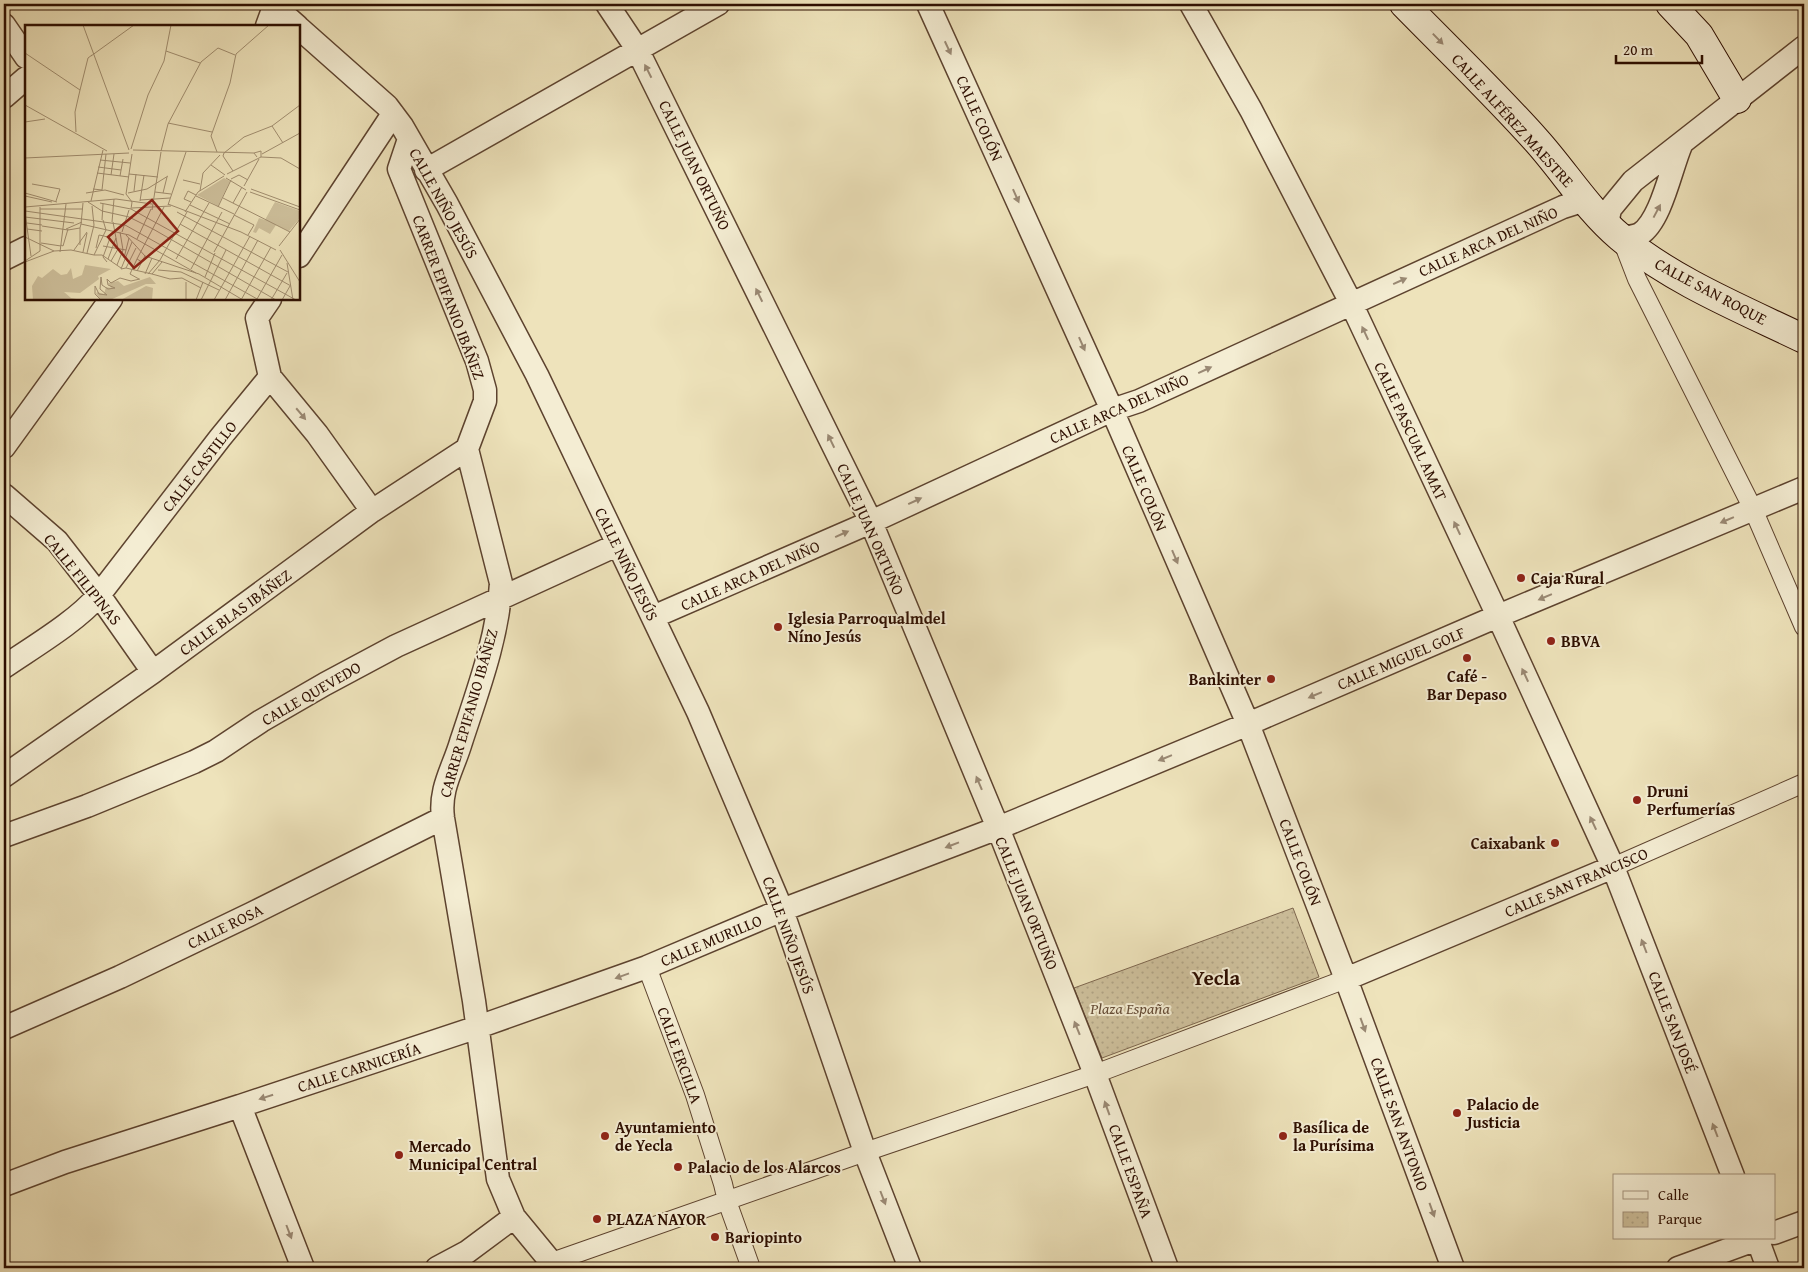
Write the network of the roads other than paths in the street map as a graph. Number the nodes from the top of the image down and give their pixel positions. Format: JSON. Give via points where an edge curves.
{"nodes":[{"id":1,"x":607,"y":4,"type":"edge"},
{"id":2,"x":718,"y":4,"type":"edge"},
{"id":3,"x":928,"y":4,"type":"edge"},
{"id":4,"x":1191,"y":4,"type":"edge"},
{"id":5,"x":1404,"y":4,"type":"edge"},
{"id":6,"x":1670,"y":4,"type":"edge"},
{"id":7,"x":272,"y":10,"type":"edge"},
{"id":8,"x":4,"y":25,"type":"edge"},
{"id":9,"x":295,"y":25,"type":"edge"},
{"id":10,"x":300,"y":29,"type":"edge"},
{"id":11,"x":1804,"y":47,"type":"edge"},
{"id":12,"x":637,"y":49,"type":"junction"},
{"id":13,"x":25,"y":56,"type":"edge"},
{"id":14,"x":25,"y":79,"type":"edge"},
{"id":15,"x":4,"y":97,"type":"edge"},
{"id":16,"x":1737,"y":99,"type":"junction"},
{"id":17,"x":393,"y":114,"type":"junction"},
{"id":18,"x":409,"y":139,"type":"junction"},
{"id":19,"x":1681,"y":145,"type":"junction"},
{"id":20,"x":426,"y":170,"type":"junction"},
{"id":21,"x":1585,"y":200,"type":"junction"},
{"id":22,"x":1615,"y":232,"type":"junction"},
{"id":23,"x":25,"y":248,"type":"edge"},
{"id":24,"x":300,"y":254,"type":"edge"},
{"id":25,"x":4,"y":259,"type":"edge"},
{"id":26,"x":110,"y":300,"type":"edge"},
{"id":27,"x":269,"y":300,"type":"edge"},
{"id":28,"x":1351,"y":303,"type":"junction"},
{"id":29,"x":1804,"y":339,"type":"edge"},
{"id":30,"x":270,"y":377,"type":"junction"},
{"id":31,"x":1112,"y":410,"type":"junction"},
{"id":32,"x":4,"y":447,"type":"edge"},
{"id":33,"x":467,"y":449,"type":"junction"},
{"id":34,"x":1804,"y":488,"type":"edge"},
{"id":35,"x":4,"y":495,"type":"edge"},
{"id":36,"x":1753,"y":509,"type":"junction"},
{"id":37,"x":372,"y":511,"type":"junction"},
{"id":38,"x":871,"y":522,"type":"junction"},
{"id":39,"x":617,"y":545,"type":"junction"},
{"id":40,"x":100,"y":596,"type":"junction"},
{"id":41,"x":500,"y":599,"type":"junction"},
{"id":42,"x":1498,"y":616,"type":"junction"},
{"id":43,"x":653,"y":617,"type":"junction"},
{"id":44,"x":1804,"y":627,"type":"edge"},
{"id":45,"x":4,"y":667,"type":"edge"},
{"id":46,"x":152,"y":672,"type":"junction"},
{"id":47,"x":1248,"y":724,"type":"junction"},
{"id":48,"x":4,"y":776,"type":"edge"},
{"id":49,"x":1804,"y":783,"type":"edge"},
{"id":50,"x":443,"y":818,"type":"junction"},
{"id":51,"x":998,"y":828,"type":"junction"},
{"id":52,"x":4,"y":836,"type":"edge"},
{"id":53,"x":1613,"y":867,"type":"junction"},
{"id":54,"x":782,"y":910,"type":"junction"},
{"id":55,"x":648,"y":967,"type":"junction"},
{"id":56,"x":1346,"y":979,"type":"junction"},
{"id":57,"x":4,"y":1028,"type":"edge"},
{"id":58,"x":478,"y":1028,"type":"junction"},
{"id":59,"x":1095,"y":1074,"type":"junction"},
{"id":60,"x":240,"y":1106,"type":"junction"},
{"id":61,"x":865,"y":1152,"type":"junction"},
{"id":62,"x":1732,"y":1174,"type":"edge"},
{"id":63,"x":4,"y":1185,"type":"edge"},
{"id":64,"x":726,"y":1201,"type":"junction"},
{"id":65,"x":514,"y":1217,"type":"junction"},
{"id":66,"x":1804,"y":1222,"type":"edge"},
{"id":67,"x":1776,"y":1232,"type":"edge"},
{"id":68,"x":1754,"y":1240,"type":"edge"},
{"id":69,"x":1763,"y":1240,"type":"edge"},
{"id":70,"x":554,"y":1265,"type":"edge"},
{"id":71,"x":302,"y":1268,"type":"edge"},
{"id":72,"x":438,"y":1268,"type":"edge"},
{"id":73,"x":751,"y":1268,"type":"edge"},
{"id":74,"x":910,"y":1268,"type":"edge"},
{"id":75,"x":1167,"y":1268,"type":"edge"},
{"id":76,"x":1453,"y":1268,"type":"edge"},
{"id":77,"x":1678,"y":1268,"type":"edge"},
{"id":78,"x":1768,"y":1268,"type":"edge"}],
"edges":[{"from":1,"to":12,"type":"street","name":"CALLE JUAN ORTUÑO"},
{"from":2,"to":12,"type":"street"},
{"from":3,"to":31,"type":"street","name":"CALLE COLÓN","one_way":true},
{"from":4,"to":28,"type":"street","name":"CALLE PASCUAL AMAT","via":[[1251,110]]},
{"from":5,"to":21,"type":"main road","name":"CALLE ALFÉREZ MAESTRE","one_way":true,"via":[[1536,140]]},
{"from":6,"to":16,"type":"main road","via":[[1699,35]]},
{"from":7,"to":9,"type":"street","name":"CALLE NIÑO JESÚS"},
{"from":8,"to":13,"type":"street"},
{"from":10,"to":17,"type":"street","name":"CALLE NIÑO JESÚS"},
{"from":11,"to":16,"type":"street"},
{"from":12,"to":20,"type":"street"},
{"from":38,"to":12,"type":"street","name":"CALLE JUAN ORTUÑO","one_way":true},
{"from":14,"to":15,"type":"street"},
{"from":16,"to":19,"type":"street"},
{"from":17,"to":18,"type":"street","name":"CALLE NIÑO JESÚS"},
{"from":17,"to":24,"type":"street"},
{"from":18,"to":20,"type":"street","name":"CALLE NIÑO JESÚS"},
{"from":18,"to":33,"type":"street","name":"CARRER EPIFANIO IBÁÑEZ","via":[[399,169],[477,361],[485,390],[485,401]]},
{"from":19,"to":22,"type":"street","via":[[1633,181],[1610,209],[1608,219]]},
{"from":22,"to":19,"type":"street","one_way":true,"via":[[1633,237],[1642,233],[1655,216]]},
{"from":20,"to":39,"type":"street","name":"CALLE NIÑO JESÚS","via":[[537,375]]},
{"from":21,"to":22,"type":"main road","name":"CALLE ALFÉREZ MAESTRE"},
{"from":28,"to":21,"type":"street","name":"CALLE ARCA DEL NIÑO","one_way":true},
{"from":22,"to":29,"type":"main road","name":"CALLE SAN ROQUE","via":[[1692,284]]},
{"from":22,"to":36,"type":"street"},
{"from":23,"to":25,"type":"street"},
{"from":26,"to":32,"type":"street"},
{"from":27,"to":30,"type":"street","via":[[257,318]]},
{"from":31,"to":28,"type":"street","name":"CALLE ARCA DEL NIÑO","one_way":true,"via":[[1139,401]]},
{"from":42,"to":28,"type":"street","name":"CALLE PASCUAL AMAT","one_way":true},
{"from":30,"to":37,"type":"street","one_way":true,"via":[[317,434]]},
{"from":30,"to":40,"type":"street","name":"CALLE CASTILLO"},
{"from":38,"to":31,"type":"street","name":"CALLE ARCA DEL NIÑO","one_way":true},
{"from":31,"to":47,"type":"street","name":"CALLE COLÓN","one_way":true},
{"from":33,"to":37,"type":"street","name":"CALLE BLAS IBÁÑEZ"},
{"from":33,"to":41,"type":"street","name":"CARRER EPIFANIO IBÁÑEZ","via":[[501,583]]},
{"from":34,"to":36,"type":"street","name":"CALLE MIGUEL GOLF"},
{"from":35,"to":40,"type":"street","name":"CALLE FILIPINAS","via":[[57,541]]},
{"from":36,"to":42,"type":"street","name":"CALLE MIGUEL GOLF","one_way":true},
{"from":36,"to":44,"type":"street"},
{"from":37,"to":46,"type":"street","name":"CALLE BLAS IBÁÑEZ"},
{"from":43,"to":38,"type":"street","name":"CALLE ARCA DEL NIÑO","one_way":true},
{"from":51,"to":38,"type":"street","name":"CALLE JUAN ORTUÑO","one_way":true},
{"from":39,"to":41,"type":"street","name":"CALLE QUEVEDO"},
{"from":39,"to":43,"type":"street","name":"CALLE NIÑO JESÚS"},
{"from":40,"to":45,"type":"street","name":"CALLE CASTILLO"},
{"from":40,"to":46,"type":"street","name":"CALLE FILIPINAS"},
{"from":41,"to":50,"type":"street","name":"CARRER EPIFANIO IBÁÑEZ","via":[[487,662],[442,794]]},
{"from":41,"to":52,"type":"street","name":"CALLE QUEVEDO","via":[[396,646],[324,684],[194,762]]},
{"from":42,"to":47,"type":"street","name":"CALLE MIGUEL GOLF","one_way":true},
{"from":53,"to":42,"type":"street","name":"CALLE PASCUAL AMAT","one_way":true},
{"from":43,"to":54,"type":"street","name":"CALLE NIÑO JESÚS","via":[[698,712]]},
{"from":46,"to":48,"type":"street","name":"CALLE BLAS IBÁÑEZ"},
{"from":47,"to":51,"type":"street","name":"CALLE MIGUEL GOLF","one_way":true},
{"from":47,"to":56,"type":"street","name":"CALLE COLÓN"},
{"from":49,"to":53,"type":"street","name":"CALLE SAN FRANCISCO"},
{"from":50,"to":57,"type":"street","name":"CALLE ROSA","via":[[146,964]]},
{"from":50,"to":58,"type":"street","name":"CARRER EPIFANIO IBÁÑEZ"},
{"from":51,"to":54,"type":"street","name":"CALLE MURILLO","one_way":true},
{"from":59,"to":51,"type":"street","name":"CALLE JUAN ORTUÑO","one_way":true},
{"from":53,"to":56,"type":"street","name":"CALLE SAN FRANCISCO"},
{"from":62,"to":53,"type":"street","name":"CALLE SAN JOSÉ","one_way":true},
{"from":54,"to":55,"type":"street","name":"CALLE MURILLO"},
{"from":54,"to":61,"type":"street","name":"CALLE NIÑO JESÚS"},
{"from":55,"to":58,"type":"street","name":"CALLE MURILLO","one_way":true},
{"from":55,"to":64,"type":"street","name":"CALLE ERCILLA","via":[[695,1095]]},
{"from":56,"to":59,"type":"street"},
{"from":56,"to":76,"type":"street","name":"CALLE SAN ANTONIO","one_way":true},
{"from":58,"to":60,"type":"street","name":"CALLE CARNICERÍA","one_way":true},
{"from":58,"to":65,"type":"street","name":"CARRER EPIFANIO IBÁÑEZ","via":[[498,1179]]},
{"from":59,"to":61,"type":"street"},
{"from":75,"to":59,"type":"street","name":"CALLE ESPAÑA","one_way":true},
{"from":60,"to":63,"type":"street","name":"CALLE CARNICERÍA"},
{"from":60,"to":71,"type":"street","one_way":true},
{"from":61,"to":64,"type":"street"},
{"from":61,"to":74,"type":"street","name":"CALLE NIÑO JESÚS","one_way":true},
{"from":64,"to":70,"type":"street"},
{"from":64,"to":73,"type":"street","name":"CALLE ERCILLA"},
{"from":65,"to":70,"type":"street","name":"CARRER EPIFANIO IBÁÑEZ"},
{"from":65,"to":72,"type":"street","via":[[468,1252]]},
{"from":66,"to":67,"type":"street"},
{"from":68,"to":77,"type":"street"},
{"from":69,"to":78,"type":"street"}]}
